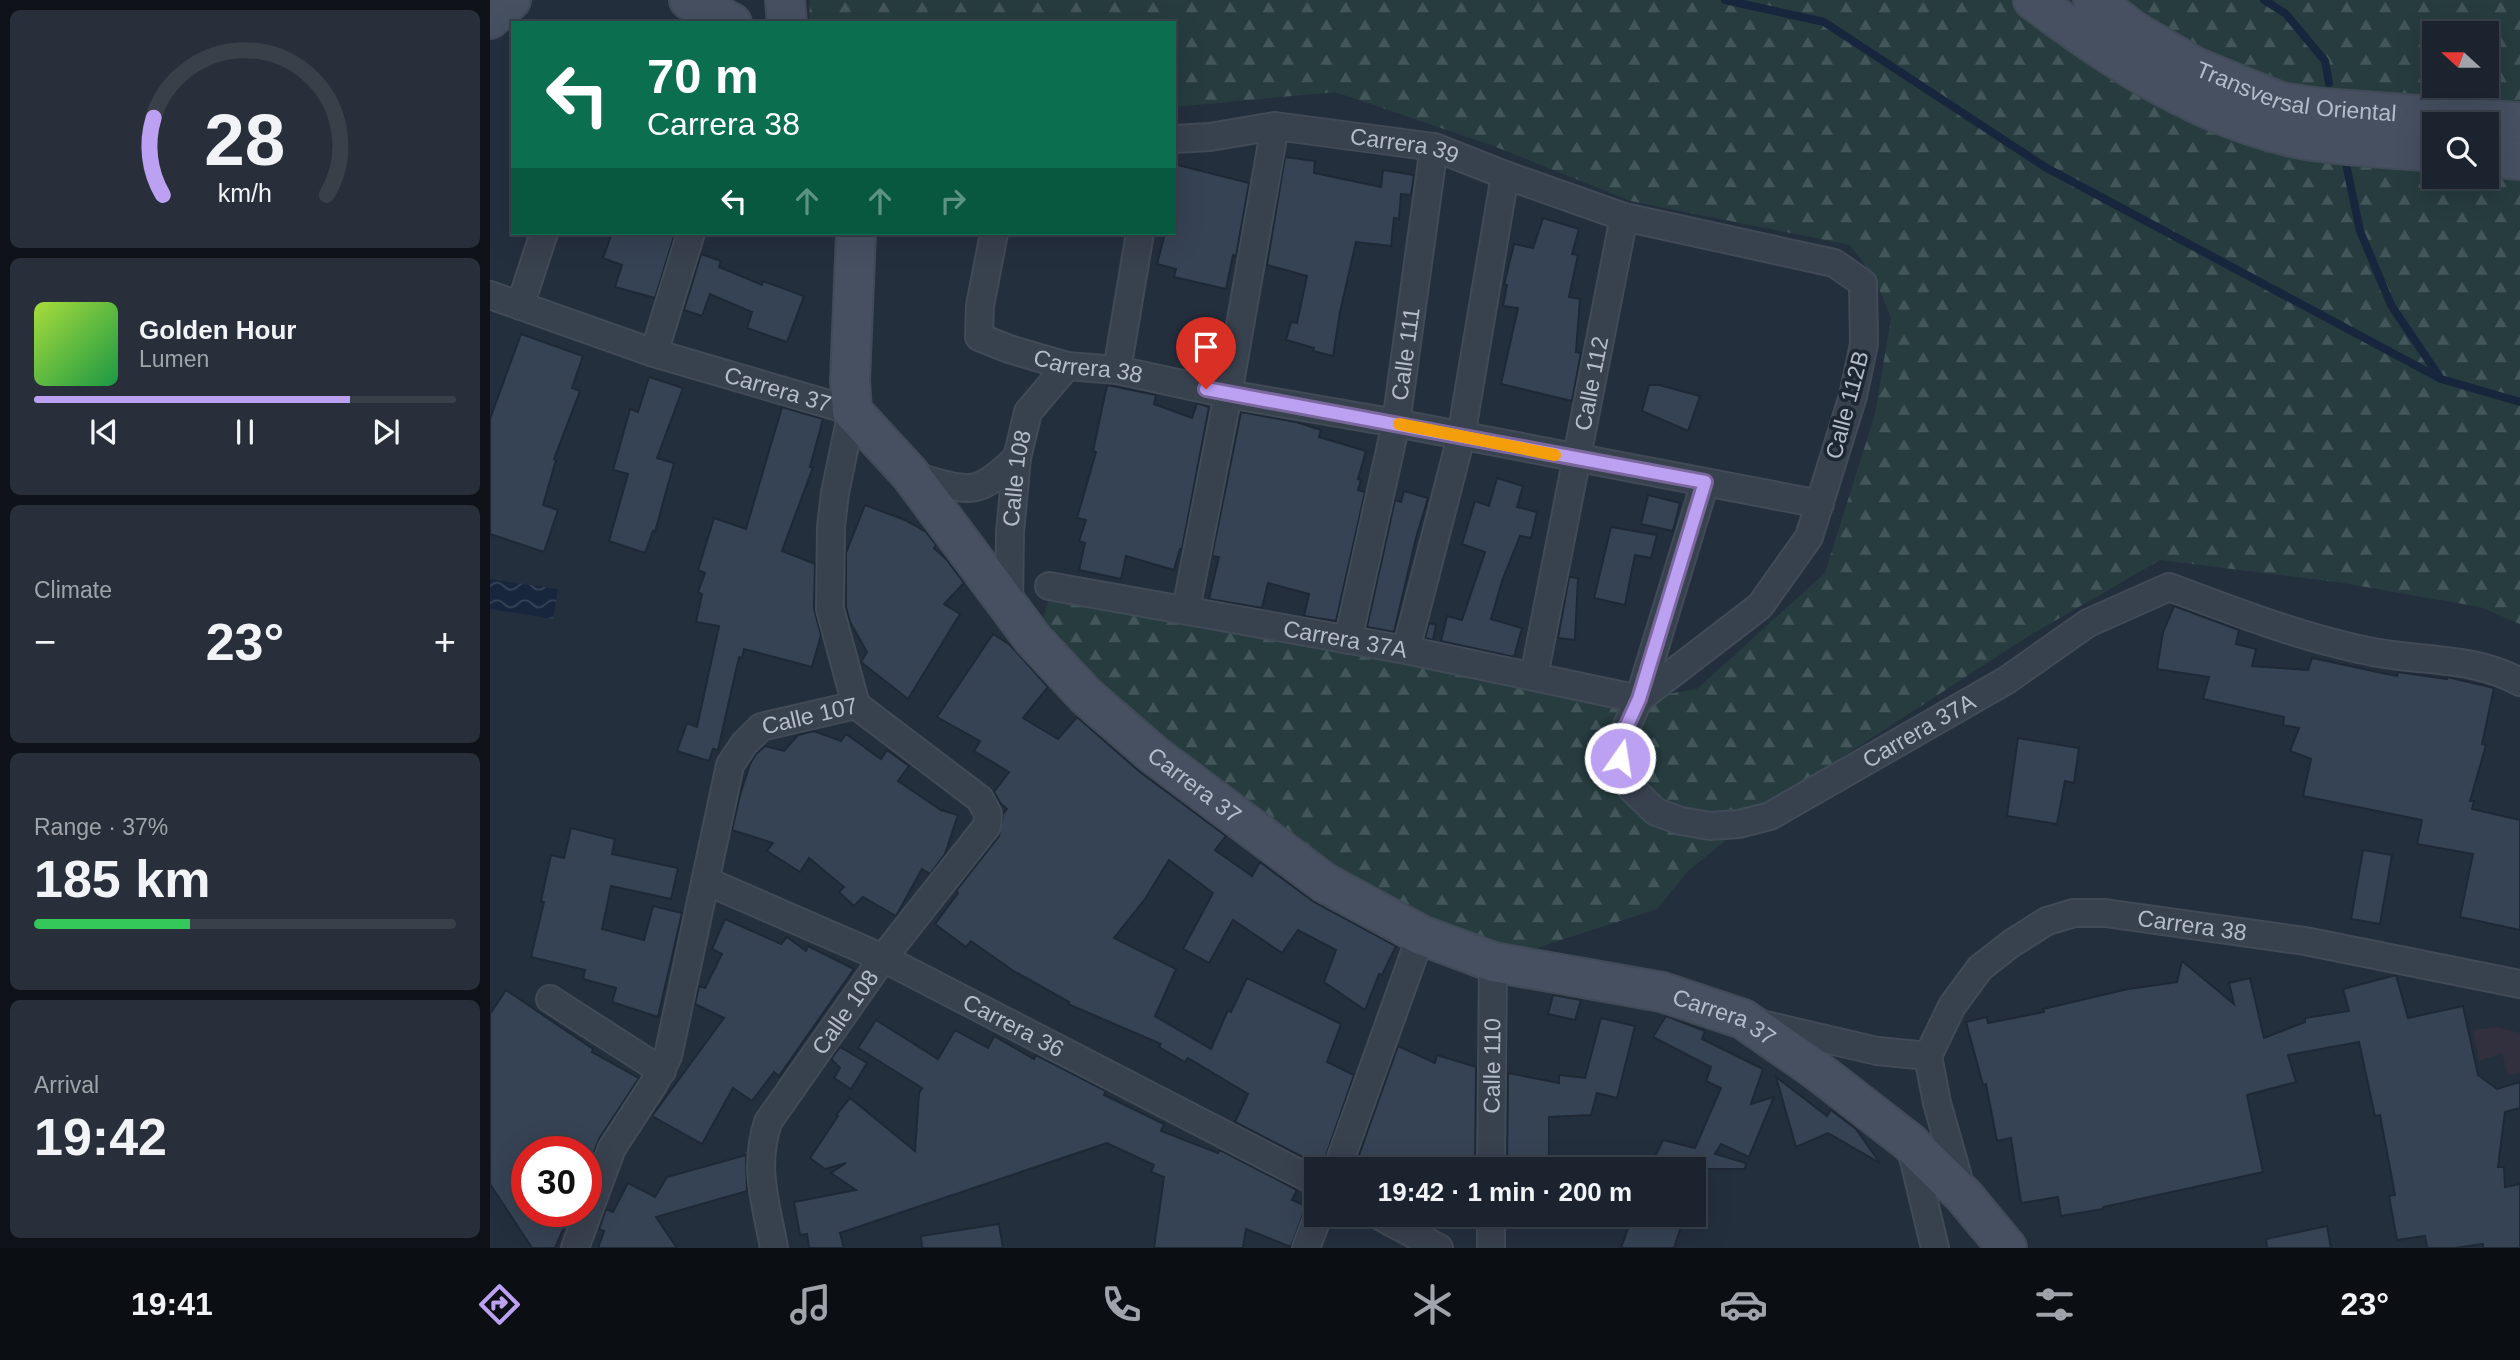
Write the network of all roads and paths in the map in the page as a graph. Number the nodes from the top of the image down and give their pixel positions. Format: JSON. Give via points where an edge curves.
{"nodes":[{"id":1,"x":511,"y":0,"type":"edge"},
{"id":2,"x":689,"y":0,"type":"edge"},
{"id":3,"x":785,"y":0,"type":"edge"},
{"id":4,"x":2033,"y":0,"type":"edge"},
{"id":5,"x":2093,"y":0,"type":"edge"},
{"id":6,"x":490,"y":19,"type":"edge"},
{"id":7,"x":728,"y":21,"type":"edge"},
{"id":8,"x":787,"y":21,"type":"edge"},
{"id":9,"x":2520,"y":122,"type":"edge"},
{"id":10,"x":1275,"y":126,"type":"junction"},
{"id":11,"x":1176,"y":139,"type":"edge"},
{"id":12,"x":1434,"y":147,"type":"junction"},
{"id":13,"x":2422,"y":151,"type":"edge"},
{"id":14,"x":2499,"y":158,"type":"edge"},
{"id":15,"x":2520,"y":160,"type":"edge"},
{"id":16,"x":1505,"y":175,"type":"junction"},
{"id":17,"x":1624,"y":217,"type":"junction"},
{"id":18,"x":543,"y":235,"type":"edge"},
{"id":19,"x":690,"y":235,"type":"edge"},
{"id":20,"x":856,"y":235,"type":"edge"},
{"id":21,"x":994,"y":235,"type":"edge"},
{"id":22,"x":1140,"y":235,"type":"edge"},
{"id":23,"x":490,"y":295,"type":"edge"},
{"id":24,"x":520,"y":306,"type":"junction"},
{"id":25,"x":654,"y":353,"type":"junction"},
{"id":26,"x":1067,"y":366,"type":"junction"},
{"id":27,"x":1117,"y":370,"type":"junction"},
{"id":28,"x":1228,"y":394,"type":"junction"},
{"id":29,"x":852,"y":411,"type":"junction"},
{"id":30,"x":1396,"y":423,"type":"junction"},
{"id":31,"x":1461,"y":437,"type":"junction"},
{"id":32,"x":1017,"y":457,"type":"junction"},
{"id":33,"x":1577,"y":459,"type":"junction"},
{"id":34,"x":910,"y":474,"type":"junction"},
{"id":35,"x":1705,"y":482,"type":"junction"},
{"id":36,"x":1820,"y":504,"type":"junction"},
{"id":37,"x":1049,"y":586,"type":"dead end"},
{"id":38,"x":1009,"y":606,"type":"junction"},
{"id":39,"x":1186,"y":609,"type":"junction"},
{"id":40,"x":1349,"y":640,"type":"junction"},
{"id":41,"x":1406,"y":650,"type":"junction"},
{"id":42,"x":1534,"y":676,"type":"junction"},
{"id":43,"x":2520,"y":681,"type":"edge"},
{"id":44,"x":1639,"y":699,"type":"junction"},
{"id":45,"x":856,"y":705,"type":"junction"},
{"id":46,"x":706,"y":881,"type":"junction"},
{"id":47,"x":1421,"y":935,"type":"junction"},
{"id":48,"x":883,"y":958,"type":"junction"},
{"id":49,"x":1493,"y":962,"type":"junction"},
{"id":50,"x":2520,"y":984,"type":"edge"},
{"id":51,"x":550,"y":999,"type":"dead end"},
{"id":52,"x":1743,"y":1019,"type":"junction"},
{"id":53,"x":1928,"y":1056,"type":"junction"},
{"id":54,"x":662,"y":1071,"type":"junction"},
{"id":55,"x":1909,"y":1142,"type":"junction"},
{"id":56,"x":1340,"y":1157,"type":"edge"},
{"id":57,"x":1492,"y":1157,"type":"edge"},
{"id":58,"x":1304,"y":1176,"type":"edge"},
{"id":59,"x":1964,"y":1196,"type":"junction"},
{"id":60,"x":1314,"y":1227,"type":"edge"},
{"id":61,"x":1400,"y":1227,"type":"edge"},
{"id":62,"x":1491,"y":1227,"type":"edge"},
{"id":63,"x":575,"y":1248,"type":"edge"},
{"id":64,"x":774,"y":1248,"type":"edge"},
{"id":65,"x":1306,"y":1248,"type":"edge"},
{"id":66,"x":1438,"y":1248,"type":"edge"},
{"id":67,"x":1491,"y":1248,"type":"edge"},
{"id":68,"x":1935,"y":1248,"type":"edge"},
{"id":69,"x":2007,"y":1248,"type":"edge"}],
"edges":[{"from":1,"to":6,"type":"main road"},
{"from":2,"to":7,"type":"main road"},
{"from":3,"to":8,"type":"main road"},
{"from":4,"to":13,"type":"main road","name":"Transversal Oriental","via":[[2158,84],[2242,123],[2302,139]]},
{"from":5,"to":9,"type":"main road","name":"Transversal Oriental","via":[[2195,67],[2280,102]]},
{"from":10,"to":11,"type":"street","name":"Carrera 39"},
{"from":10,"to":12,"type":"street","name":"Carrera 39"},
{"from":10,"to":28,"type":"street"},
{"from":12,"to":16,"type":"street","name":"Carrera 39"},
{"from":12,"to":30,"type":"street","name":"Calle 111"},
{"from":14,"to":15,"type":"main road"},
{"from":16,"to":17,"type":"street","name":"Carrera 39"},
{"from":16,"to":31,"type":"street"},
{"from":17,"to":33,"type":"street","name":"Calle 112"},
{"from":17,"to":36,"type":"street","name":"Calle 112B","via":[[1834,263],[1863,284],[1864,344]]},
{"from":18,"to":24,"type":"street"},
{"from":19,"to":25,"type":"street"},
{"from":20,"to":29,"type":"main road","name":"Calle 107"},
{"from":21,"to":26,"type":"street","name":"Carrera 38","via":[[979,337]]},
{"from":22,"to":27,"type":"street"},
{"from":23,"to":24,"type":"street","name":"Carrera 37"},
{"from":24,"to":25,"type":"street","name":"Carrera 37"},
{"from":25,"to":29,"type":"street","name":"Carrera 37"},
{"from":26,"to":27,"type":"street","name":"Carrera 38"},
{"from":26,"to":32,"type":"street","name":"Calle 108","via":[[1028,412]]},
{"from":27,"to":28,"type":"street","name":"Carrera 38"},
{"from":28,"to":30,"type":"street","name":"Carrera 38"},
{"from":28,"to":39,"type":"street"},
{"from":29,"to":34,"type":"main road","name":"Carrera 37"},
{"from":29,"to":45,"type":"street","name":"Calle 107","via":[[834,505],[830,609]]},
{"from":30,"to":31,"type":"street","name":"Carrera 38"},
{"from":30,"to":40,"type":"street","name":"Calle 111"},
{"from":31,"to":33,"type":"street","name":"Carrera 38"},
{"from":31,"to":41,"type":"street"},
{"from":32,"to":34,"type":"street","via":[[975,488],[938,484]]},
{"from":32,"to":38,"type":"street","name":"Calle 108"},
{"from":33,"to":35,"type":"street","name":"Carrera 38"},
{"from":33,"to":42,"type":"street","name":"Calle 112"},
{"from":34,"to":38,"type":"main road","name":"Carrera 37"},
{"from":35,"to":36,"type":"street","name":"Carrera 38"},
{"from":35,"to":44,"type":"street"},
{"from":36,"to":44,"type":"street","name":"Calle 112B","via":[[1809,537],[1760,606]]},
{"from":37,"to":39,"type":"street","name":"Carrera 37A"},
{"from":38,"to":47,"type":"main road","name":"Carrera 37","via":[[1086,696],[1153,754],[1325,883]]},
{"from":39,"to":40,"type":"street","name":"Carrera 37A"},
{"from":40,"to":41,"type":"street","name":"Carrera 37A"},
{"from":41,"to":42,"type":"street","name":"Carrera 37A"},
{"from":42,"to":44,"type":"street","name":"Carrera 37A"},
{"from":43,"to":44,"type":"street","name":"Carrera 37A","via":[[2469,663],[2342,645],[2169,587],[2088,623],[2007,680],[1770,816],[1710,826],[1657,812],[1631,788],[1620,758],[1623,734]]},
{"from":45,"to":46,"type":"street","name":"Calle 107","via":[[761,727],[744,744],[730,765]]},
{"from":45,"to":48,"type":"street","name":"Calle 108","via":[[981,799],[988,814],[987,826]]},
{"from":46,"to":48,"type":"street","name":"Carrera 36"},
{"from":46,"to":54,"type":"street","name":"Calle 107"},
{"from":47,"to":49,"type":"main road","name":"Carrera 37"},
{"from":47,"to":56,"type":"street"},
{"from":48,"to":58,"type":"street","name":"Carrera 36"},
{"from":48,"to":64,"type":"street","name":"Calle 108","via":[[768,1122],[760,1171]]},
{"from":49,"to":52,"type":"main road","name":"Carrera 37","via":[[1662,992]]},
{"from":49,"to":57,"type":"street","name":"Calle 110"},
{"from":50,"to":53,"type":"street","name":"Carrera 38","via":[[2305,941],[2105,913],[2074,913],[2047,921],[1980,968],[1952,1006]]},
{"from":51,"to":54,"type":"street"},
{"from":52,"to":53,"type":"street","via":[[1877,1051]]},
{"from":52,"to":55,"type":"main road","name":"Carrera 37"},
{"from":53,"to":59,"type":"street"},
{"from":54,"to":63,"type":"street","name":"Calle 107","via":[[612,1148]]},
{"from":55,"to":59,"type":"main road","name":"Carrera 37"},
{"from":55,"to":68,"type":"street"},
{"from":59,"to":69,"type":"main road","name":"Carrera 37"},
{"from":60,"to":65,"type":"street"},
{"from":61,"to":66,"type":"street"},
{"from":62,"to":67,"type":"street"}]}
